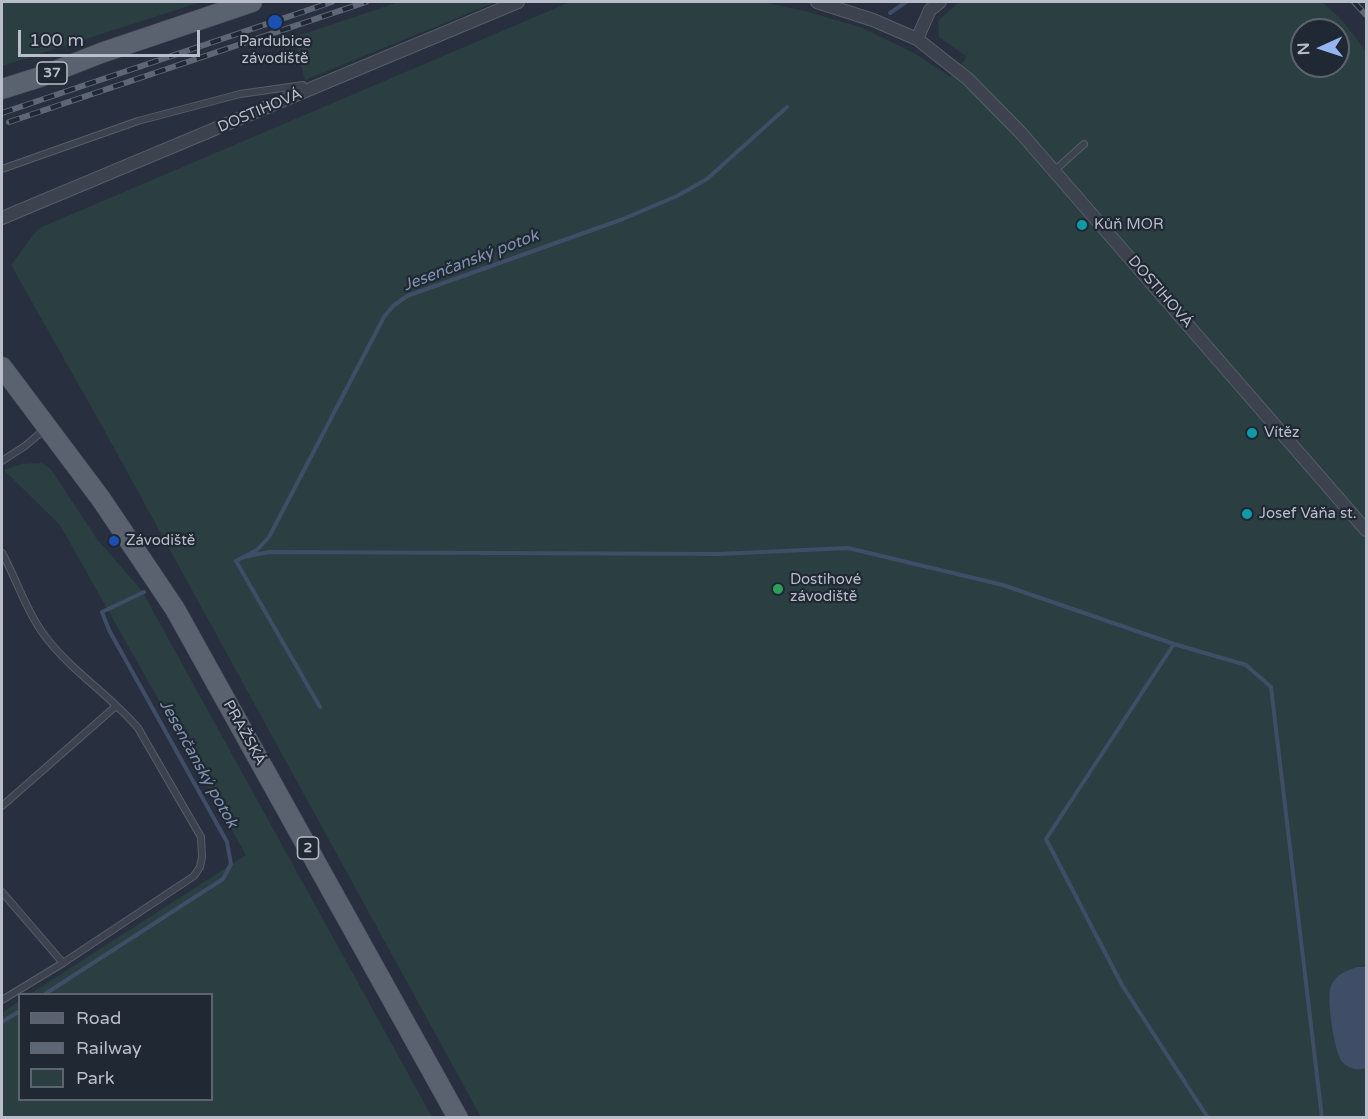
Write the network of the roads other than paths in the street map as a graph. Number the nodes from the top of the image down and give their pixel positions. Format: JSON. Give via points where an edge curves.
{"nodes":[{"id":1,"x":252,"y":2,"type":"edge"},
{"id":2,"x":518,"y":2,"type":"edge"},
{"id":3,"x":817,"y":2,"type":"edge"},
{"id":4,"x":940,"y":2,"type":"edge"},
{"id":5,"x":917,"y":39,"type":"junction"},
{"id":6,"x":101,"y":53,"type":"junction"},
{"id":7,"x":2,"y":79,"type":"edge"},
{"id":8,"x":303,"y":85,"type":"dead end"},
{"id":9,"x":2,"y":89,"type":"edge"},
{"id":10,"x":1084,"y":144,"type":"dead end"},
{"id":11,"x":2,"y":169,"type":"edge"},
{"id":12,"x":1054,"y":171,"type":"junction"},
{"id":13,"x":2,"y":218,"type":"edge"},
{"id":14,"x":2,"y":367,"type":"edge"},
{"id":15,"x":47,"y":428,"type":"junction"},
{"id":16,"x":2,"y":461,"type":"edge"},
{"id":17,"x":1366,"y":530,"type":"edge"},
{"id":18,"x":2,"y":553,"type":"edge"},
{"id":19,"x":116,"y":706,"type":"junction"},
{"id":20,"x":2,"y":806,"type":"edge"},
{"id":21,"x":2,"y":892,"type":"edge"},
{"id":22,"x":63,"y":963,"type":"junction"},
{"id":23,"x":2,"y":1000,"type":"edge"},
{"id":24,"x":458,"y":1118,"type":"edge"}],
"edges":[{"from":1,"to":6,"type":"main road","number":"37"},
{"from":2,"to":13,"type":"street","name":"DOSTIHOVÁ"},
{"from":3,"to":5,"type":"street","name":"DOSTIHOVÁ"},
{"from":4,"to":5,"type":"street","via":[[930,10]]},
{"from":5,"to":12,"type":"street","name":"DOSTIHOVÁ","via":[[978,88]]},
{"from":6,"to":7,"type":"main road","number":"37"},
{"from":6,"to":9,"type":"main road","number":"37"},
{"from":8,"to":11,"type":"lane","via":[[240,94],[138,121]]},
{"from":10,"to":12,"type":"lane"},
{"from":12,"to":17,"type":"street","name":"DOSTIHOVÁ"},
{"from":14,"to":15,"type":"main road","name":"PRAŽSKÁ","number":"2"},
{"from":15,"to":16,"type":"lane"},
{"from":15,"to":24,"type":"main road","name":"PRAŽSKÁ","number":"2","via":[[101,499],[175,609]]},
{"from":18,"to":19,"type":"lane","via":[[43,633]]},
{"from":19,"to":20,"type":"lane"},
{"from":19,"to":22,"type":"lane","via":[[138,728],[196,826],[203,848],[200,867],[194,876]]},
{"from":21,"to":22,"type":"lane"},
{"from":22,"to":23,"type":"lane"}]}
